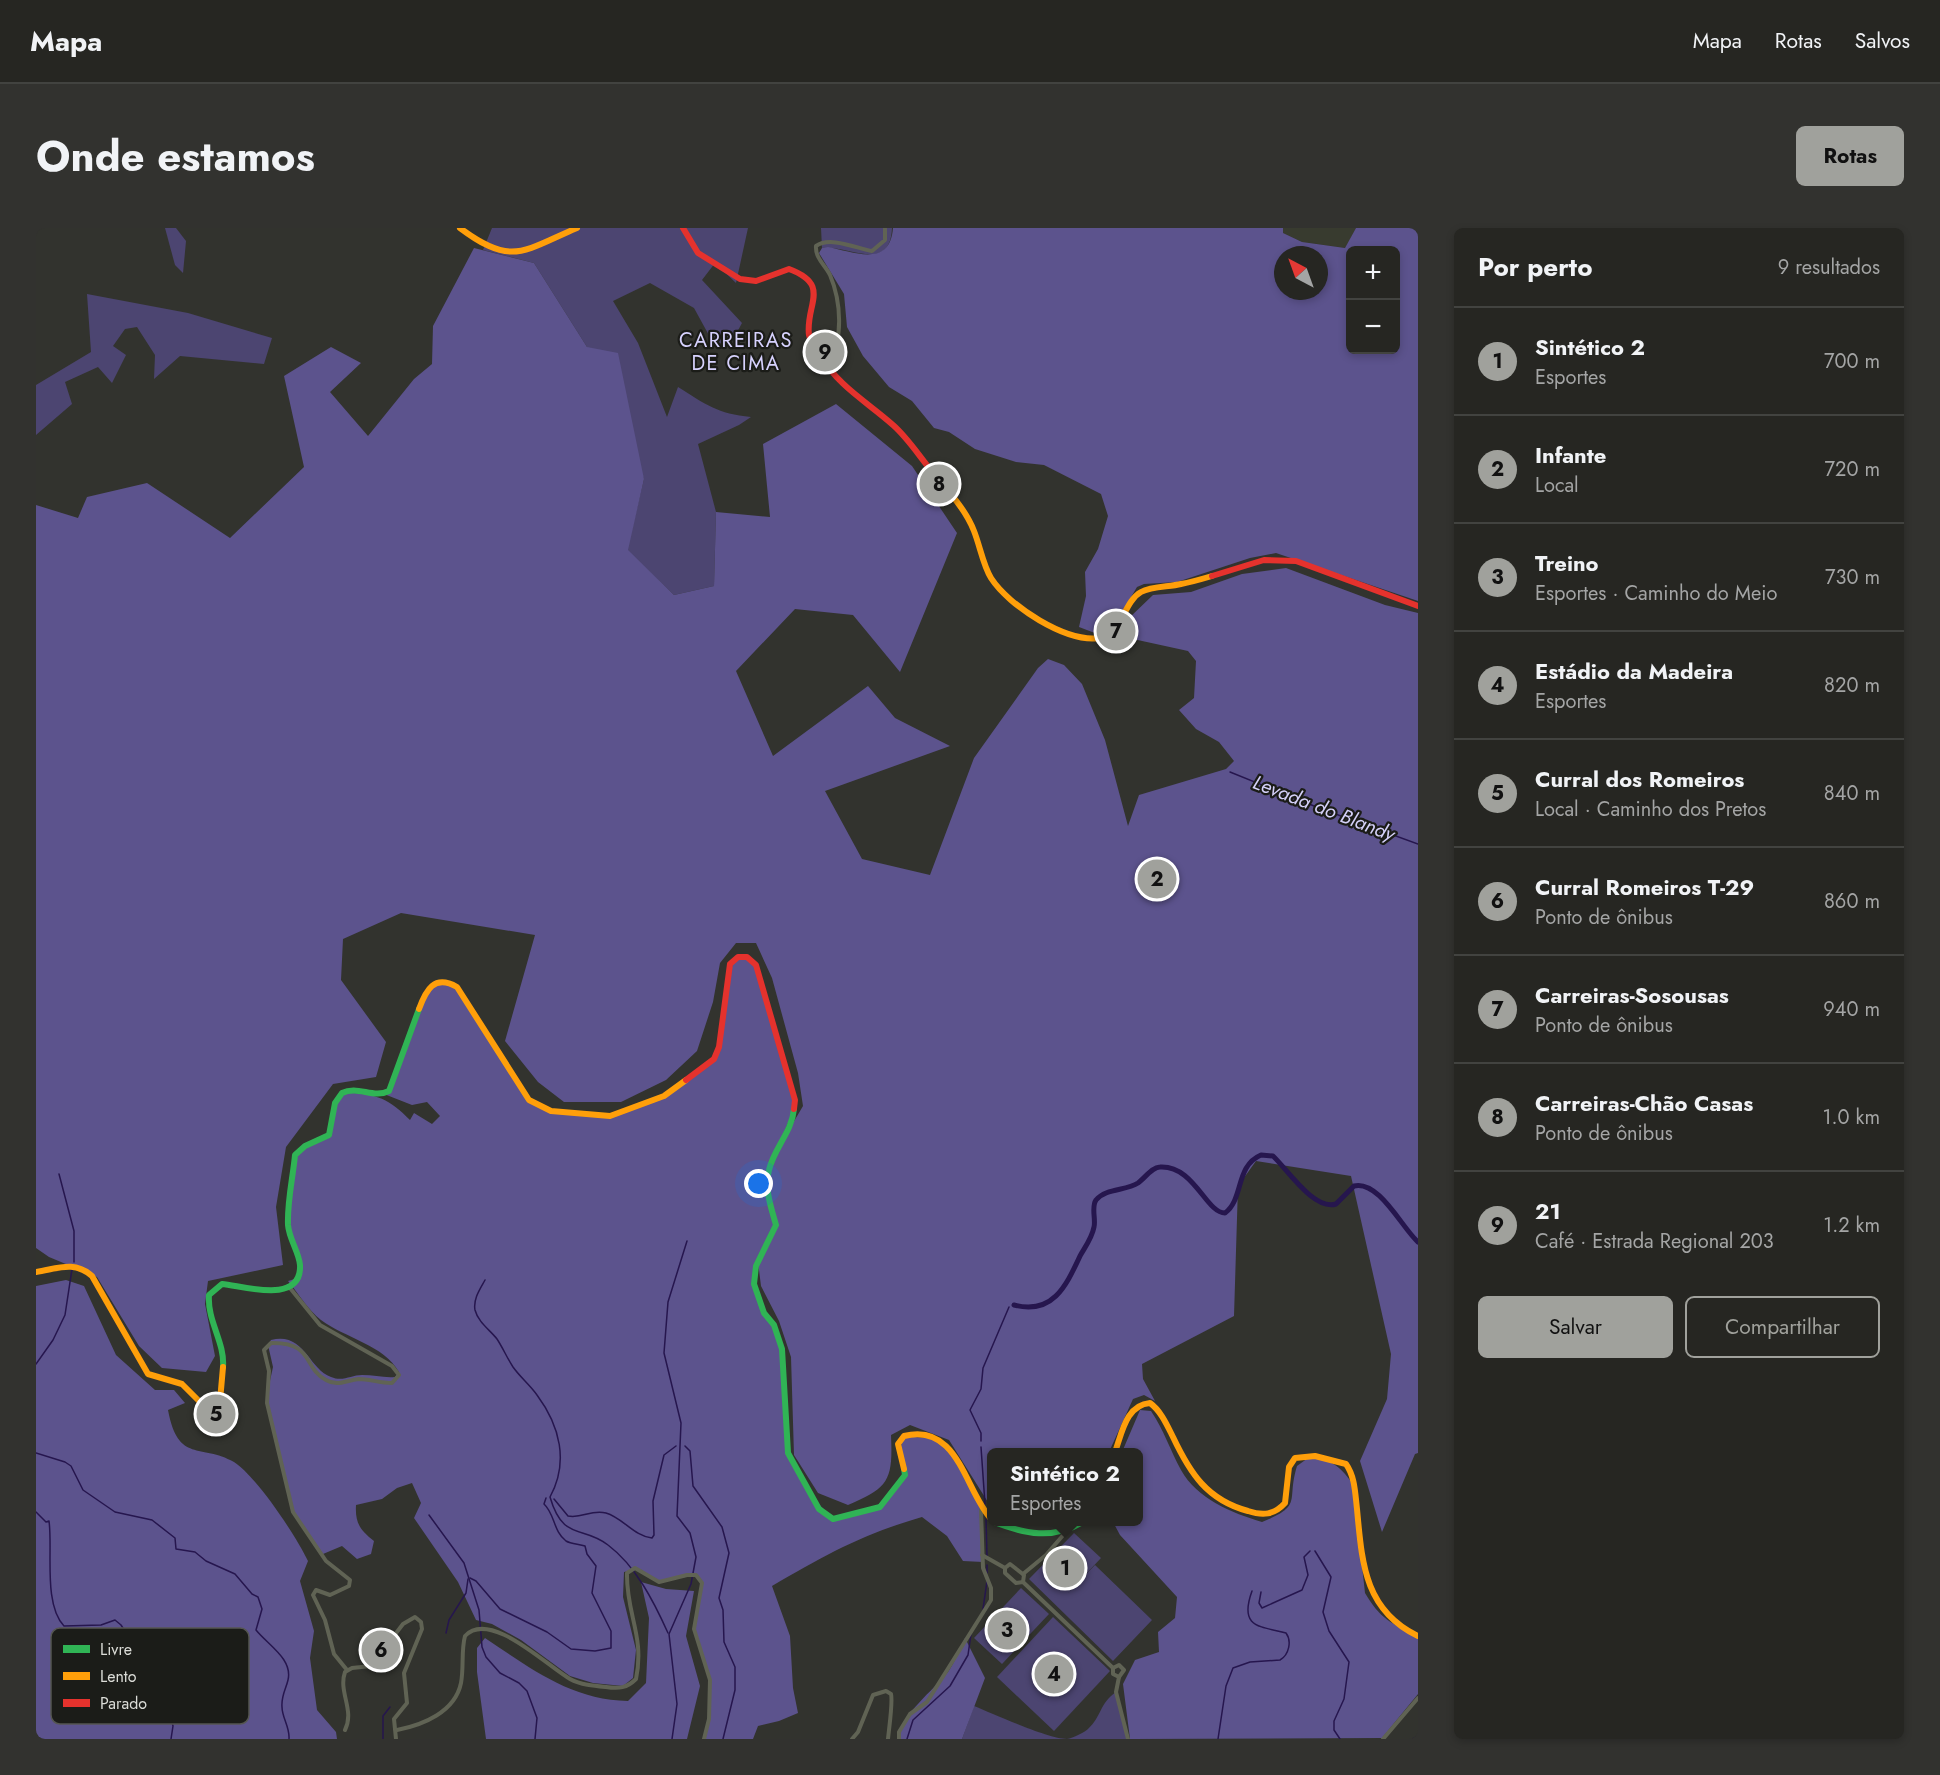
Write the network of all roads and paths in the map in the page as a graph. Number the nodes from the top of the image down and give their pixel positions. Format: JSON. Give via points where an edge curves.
{"nodes":[{"id":1,"x":460,"y":228,"type":"edge"},
{"id":2,"x":578,"y":228,"type":"edge"},
{"id":3,"x":684,"y":228,"type":"edge"},
{"id":4,"x":885,"y":228,"type":"edge"},
{"id":5,"x":828,"y":366,"type":"junction"},
{"id":6,"x":1418,"y":606,"type":"edge"},
{"id":7,"x":36,"y":1272,"type":"edge"},
{"id":8,"x":290,"y":1288,"type":"junction"},
{"id":9,"x":1117,"y":1448,"type":"edge"},
{"id":10,"x":981,"y":1510,"type":"junction"},
{"id":11,"x":987,"y":1516,"type":"edge"},
{"id":12,"x":1013,"y":1526,"type":"edge"},
{"id":13,"x":1076,"y":1526,"type":"edge"},
{"id":14,"x":1065,"y":1533,"type":"junction"},
{"id":15,"x":982,"y":1555,"type":"junction"},
{"id":16,"x":1005,"y":1568,"type":"junction"},
{"id":17,"x":1023,"y":1574,"type":"junction"},
{"id":18,"x":1023,"y":1582,"type":"junction"},
{"id":19,"x":1418,"y":1636,"type":"edge"},
{"id":20,"x":1113,"y":1668,"type":"junction"},
{"id":21,"x":347,"y":1670,"type":"junction"},
{"id":22,"x":1119,"y":1677,"type":"junction"},
{"id":23,"x":1418,"y":1698,"type":"edge"},
{"id":24,"x":345,"y":1730,"type":"dead end"},
{"id":25,"x":397,"y":1730,"type":"junction"},
{"id":26,"x":396,"y":1739,"type":"edge"},
{"id":27,"x":704,"y":1739,"type":"edge"},
{"id":28,"x":852,"y":1739,"type":"edge"},
{"id":29,"x":888,"y":1739,"type":"edge"},
{"id":30,"x":899,"y":1739,"type":"edge"},
{"id":31,"x":1128,"y":1739,"type":"edge"},
{"id":32,"x":1383,"y":1739,"type":"edge"}],
"edges":[{"from":1,"to":2,"type":"main road","via":[[483,245],[514,254],[525,253]]},
{"from":3,"to":5,"type":"main road","via":[[698,253],[740,279],[756,281],[789,270],[806,277],[814,295],[810,340]]},
{"from":4,"to":5,"type":"street","via":[[885,240],[872,251],[830,242],[816,246],[835,289],[839,324],[837,348]]},
{"from":5,"to":6,"type":"main road","via":[[850,393],[894,426],[957,502],[976,534],[991,578],[1041,624],[1101,638],[1114,630],[1133,598],[1142,591],[1184,584],[1275,558],[1296,561]]},
{"from":7,"to":8,"type":"main road","via":[[74,1264],[84,1268],[148,1374],[182,1384],[207,1408],[220,1401],[224,1356],[208,1309],[209,1295],[222,1284]]},
{"from":8,"to":10,"type":"main road","via":[[300,1272],[288,1226],[295,1155],[304,1146],[329,1135],[336,1100],[342,1093],[355,1090],[380,1095],[389,1091],[423,993],[433,984],[449,983],[461,991],[521,1088],[536,1105],[610,1116],[664,1096],[714,1059],[720,1047],[730,964],[738,957],[747,957],[756,965],[795,1100],[793,1119],[769,1168],[767,1189],[776,1225],[756,1266],[754,1284],[782,1349],[792,1464],[824,1514],[840,1518],[873,1510],[890,1497],[905,1475],[898,1444],[904,1436],[937,1439],[952,1448]]},
{"from":8,"to":21,"type":"street","via":[[320,1325],[392,1366],[399,1375],[392,1383],[361,1379],[335,1384],[321,1377],[309,1359],[291,1344],[271,1343],[264,1350],[269,1371],[267,1403],[293,1512],[326,1561],[350,1580],[349,1586],[330,1595],[316,1590],[313,1595],[334,1654]]},
{"from":9,"to":19,"type":"main road","via":[[1133,1409],[1150,1403],[1160,1412],[1186,1468],[1203,1491],[1225,1505],[1262,1515],[1273,1513],[1285,1503],[1289,1467],[1295,1458],[1315,1456],[1347,1464],[1353,1474],[1371,1592],[1385,1616],[1403,1631]]},
{"from":10,"to":11,"type":"main road"},
{"from":10,"to":15,"type":"street"},
{"from":12,"to":14,"type":"main road","via":[[1044,1534]]},
{"from":13,"to":14,"type":"main road"},
{"from":14,"to":17,"type":"street"},
{"from":15,"to":16,"type":"street"},
{"from":15,"to":30,"type":"street","via":[[991,1588],[989,1605],[927,1702],[910,1714]]},
{"from":16,"to":17,"type":"street","via":[[1013,1565]]},
{"from":16,"to":18,"type":"street","via":[[1017,1583]]},
{"from":17,"to":18,"type":"street"},
{"from":18,"to":20,"type":"street"},
{"from":20,"to":22,"type":"street","via":[[1114,1676]]},
{"from":20,"to":22,"type":"street","via":[[1124,1668]]},
{"from":21,"to":24,"type":"street","via":[[343,1679],[350,1719]]},
{"from":21,"to":25,"type":"street","via":[[371,1666],[403,1624],[417,1618],[422,1629],[404,1673],[406,1706],[394,1719]]},
{"from":22,"to":31,"type":"street","via":[[1116,1692]]},
{"from":23,"to":32,"type":"street"},
{"from":25,"to":26,"type":"street"},
{"from":25,"to":27,"type":"street","via":[[432,1717],[450,1705],[461,1681],[465,1636],[477,1628],[521,1643],[578,1682],[625,1688],[636,1679],[640,1652],[627,1598],[627,1573],[637,1568],[658,1582],[696,1575],[702,1583],[694,1629],[710,1680]]},
{"from":28,"to":29,"type":"street","via":[[873,1695],[885,1691],[893,1699]]}]}
